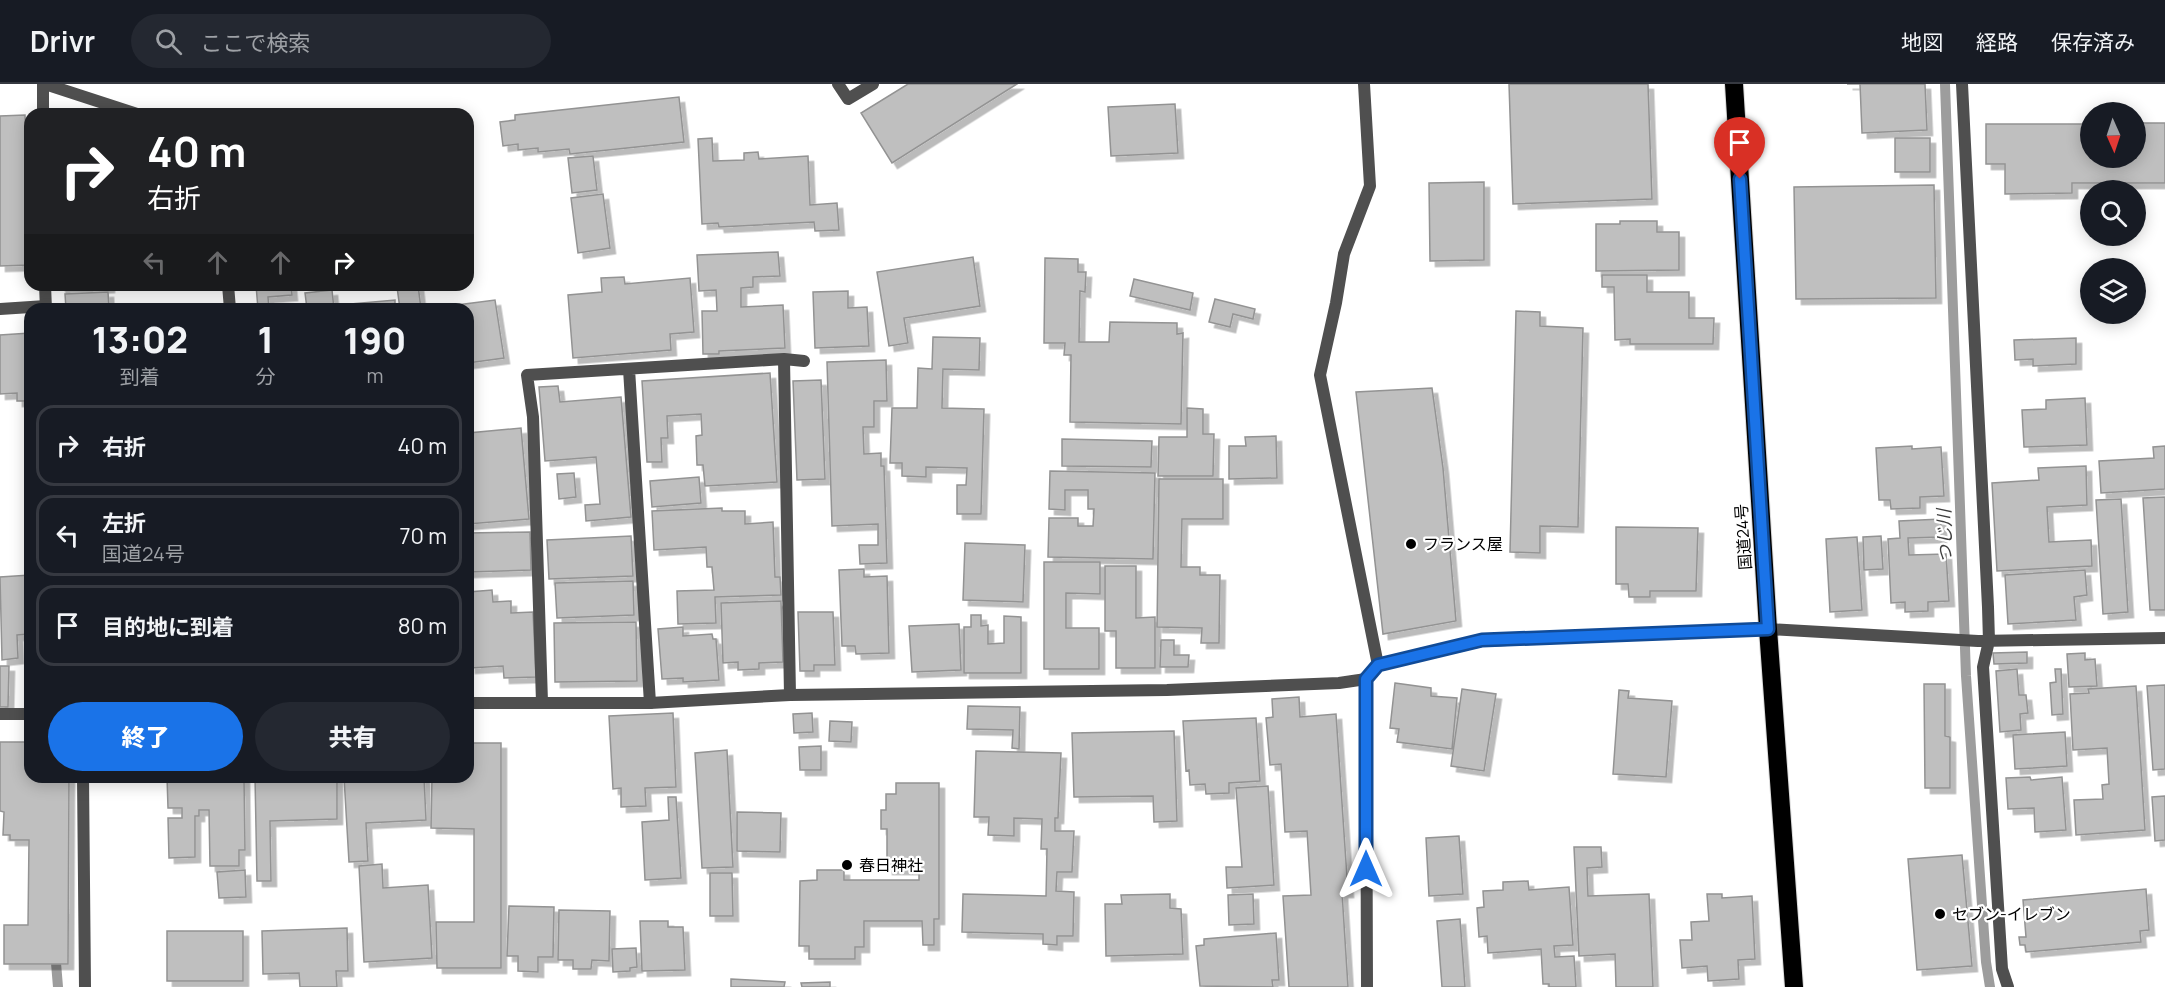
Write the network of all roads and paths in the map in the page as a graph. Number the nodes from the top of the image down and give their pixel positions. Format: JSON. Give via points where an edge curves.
{"nodes":[{"id":1,"x":44,"y":84,"type":"edge"},
{"id":2,"x":838,"y":84,"type":"edge"},
{"id":3,"x":873,"y":84,"type":"edge"},
{"id":4,"x":1364,"y":84,"type":"edge"},
{"id":5,"x":1734,"y":84,"type":"edge"},
{"id":6,"x":1962,"y":84,"type":"edge"},
{"id":7,"x":43,"y":108,"type":"edge"},
{"id":8,"x":118,"y":108,"type":"edge"},
{"id":9,"x":24,"y":308,"type":"edge"},
{"id":10,"x":0,"y":309,"type":"edge"},
{"id":11,"x":784,"y":359,"type":"junction"},
{"id":12,"x":804,"y":361,"type":"dead end"},
{"id":13,"x":629,"y":369,"type":"junction"},
{"id":14,"x":1768,"y":629,"type":"junction"},
{"id":15,"x":2165,"y":638,"type":"edge"},
{"id":16,"x":1983,"y":641,"type":"junction"},
{"id":17,"x":1378,"y":665,"type":"junction"},
{"id":18,"x":1366,"y":679,"type":"junction"},
{"id":19,"x":790,"y":695,"type":"junction"},
{"id":20,"x":542,"y":702,"type":"junction"},
{"id":21,"x":474,"y":703,"type":"edge"},
{"id":22,"x":650,"y":703,"type":"junction"},
{"id":23,"x":0,"y":714,"type":"edge"},
{"id":24,"x":24,"y":714,"type":"edge"},
{"id":25,"x":83,"y":783,"type":"edge"},
{"id":26,"x":85,"y":987,"type":"edge"},
{"id":27,"x":1367,"y":987,"type":"edge"},
{"id":28,"x":1794,"y":987,"type":"edge"},
{"id":29,"x":2008,"y":987,"type":"edge"}],
"edges":[{"from":1,"to":7,"type":"street"},
{"from":1,"to":8,"type":"street"},
{"from":2,"to":3,"type":"street","via":[[848,99]]},
{"from":4,"to":17,"type":"street","via":[[1370,186],[1344,254],[1320,375]]},
{"from":5,"to":14,"type":"highway","name":"国道24号"},
{"from":6,"to":16,"type":"street"},
{"from":9,"to":10,"type":"street"},
{"from":11,"to":12,"type":"street"},
{"from":11,"to":13,"type":"street"},
{"from":11,"to":19,"type":"street"},
{"from":13,"to":20,"type":"street","via":[[527,375],[533,417]]},
{"from":13,"to":22,"type":"street"},
{"from":14,"to":16,"type":"street"},
{"from":14,"to":17,"type":"street","via":[[1482,640]]},
{"from":14,"to":28,"type":"highway","name":"国道24号"},
{"from":15,"to":16,"type":"street"},
{"from":16,"to":29,"type":"street","via":[[2002,969]]},
{"from":17,"to":18,"type":"street"},
{"from":18,"to":19,"type":"street","via":[[1167,690]]},
{"from":18,"to":27,"type":"street"},
{"from":19,"to":22,"type":"street"},
{"from":20,"to":21,"type":"street"},
{"from":20,"to":22,"type":"street"},
{"from":23,"to":24,"type":"street"},
{"from":25,"to":26,"type":"street"}]}
